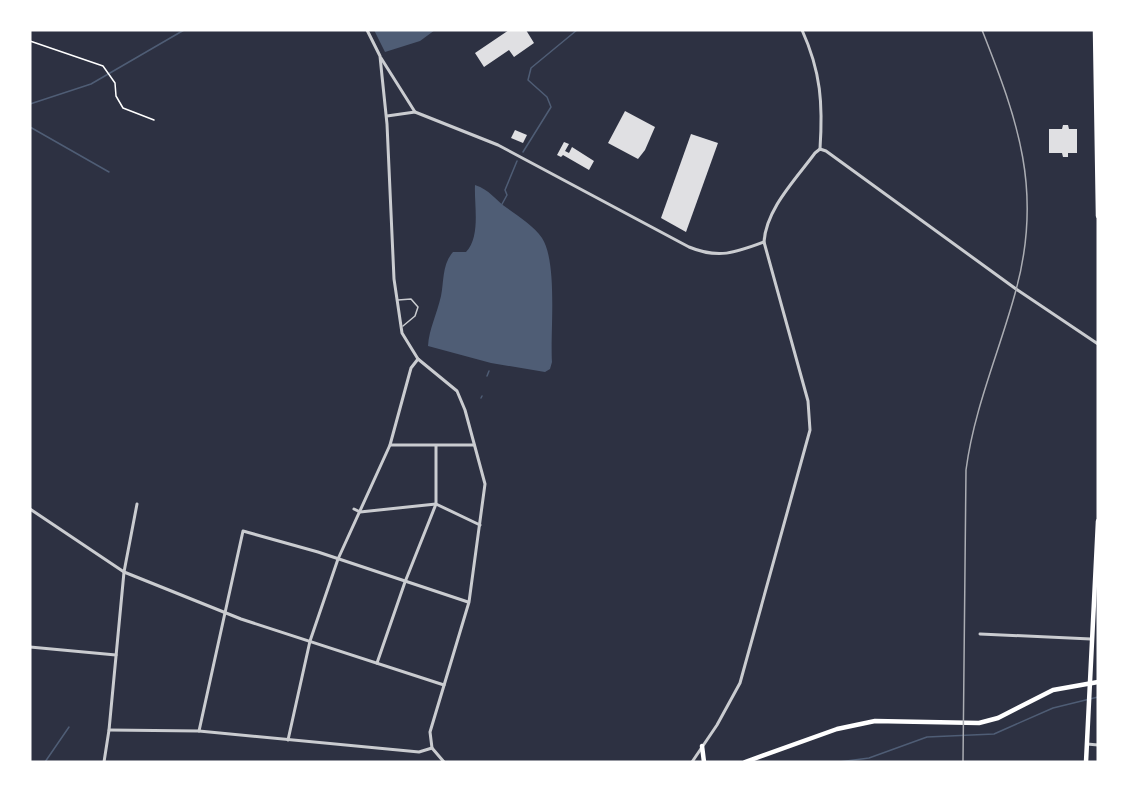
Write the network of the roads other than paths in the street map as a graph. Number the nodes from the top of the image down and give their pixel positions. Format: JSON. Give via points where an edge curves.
{"nodes":[{"id":1,"x":368,"y":30,"type":"edge"},
{"id":2,"x":802,"y":30,"type":"edge"},
{"id":3,"x":1095,"y":30,"type":"edge"},
{"id":4,"x":380,"y":56,"type":"junction"},
{"id":5,"x":415,"y":112,"type":"junction"},
{"id":6,"x":387,"y":116,"type":"junction"},
{"id":7,"x":820,"y":150,"type":"junction"},
{"id":8,"x":1098,"y":216,"type":"edge"},
{"id":9,"x":764,"y":242,"type":"junction"},
{"id":10,"x":397,"y":300,"type":"junction"},
{"id":11,"x":401,"y":327,"type":"junction"},
{"id":12,"x":1098,"y":344,"type":"edge"},
{"id":13,"x":418,"y":359,"type":"junction"},
{"id":14,"x":390,"y":445,"type":"junction"},
{"id":15,"x":474,"y":445,"type":"junction"},
{"id":16,"x":436,"y":446,"type":"junction"},
{"id":17,"x":137,"y":504,"type":"dead end"},
{"id":18,"x":435,"y":504,"type":"junction"},
{"id":19,"x":354,"y":509,"type":"dead end"},
{"id":20,"x":30,"y":510,"type":"edge"},
{"id":21,"x":360,"y":512,"type":"junction"},
{"id":22,"x":1098,"y":521,"type":"edge"},
{"id":23,"x":480,"y":525,"type":"junction"},
{"id":24,"x":338,"y":559,"type":"junction"},
{"id":25,"x":124,"y":572,"type":"junction"},
{"id":26,"x":405,"y":582,"type":"junction"},
{"id":27,"x":469,"y":602,"type":"junction"},
{"id":28,"x":223,"y":612,"type":"junction"},
{"id":29,"x":980,"y":634,"type":"dead end"},
{"id":30,"x":1091,"y":639,"type":"junction"},
{"id":31,"x":310,"y":642,"type":"junction"},
{"id":32,"x":30,"y":646,"type":"edge"},
{"id":33,"x":116,"y":655,"type":"junction"},
{"id":34,"x":377,"y":663,"type":"junction"},
{"id":35,"x":1098,"y":682,"type":"edge"},
{"id":36,"x":1090,"y":684,"type":"junction"},
{"id":37,"x":444,"y":685,"type":"junction"},
{"id":38,"x":109,"y":730,"type":"junction"},
{"id":39,"x":199,"y":731,"type":"junction"},
{"id":40,"x":288,"y":740,"type":"junction"},
{"id":41,"x":1087,"y":744,"type":"junction"},
{"id":42,"x":1098,"y":745,"type":"edge"},
{"id":43,"x":702,"y":746,"type":"junction"},
{"id":44,"x":432,"y":748,"type":"junction"},
{"id":45,"x":104,"y":762,"type":"edge"},
{"id":46,"x":444,"y":762,"type":"edge"},
{"id":47,"x":692,"y":762,"type":"edge"},
{"id":48,"x":704,"y":762,"type":"edge"},
{"id":49,"x":746,"y":762,"type":"edge"},
{"id":50,"x":1086,"y":762,"type":"edge"}],
"edges":[{"from":1,"to":4,"type":"street"},
{"from":2,"to":7,"type":"street","via":[[820,82]]},
{"from":3,"to":8,"type":"main road"},
{"from":4,"to":5,"type":"street"},
{"from":4,"to":6,"type":"street"},
{"from":5,"to":6,"type":"street"},
{"from":5,"to":9,"type":"street","via":[[498,145],[708,255],[740,251]]},
{"from":6,"to":10,"type":"street"},
{"from":7,"to":9,"type":"street","via":[[770,216]]},
{"from":7,"to":12,"type":"street"},
{"from":9,"to":43,"type":"street","via":[[808,401],[810,430],[740,682]]},
{"from":10,"to":11,"type":"street"},
{"from":10,"to":11,"type":"lane","via":[[411,300],[418,307],[415,316]]},
{"from":11,"to":13,"type":"street"},
{"from":13,"to":14,"type":"street","via":[[411,368]]},
{"from":13,"to":15,"type":"street","via":[[456,391]]},
{"from":14,"to":16,"type":"street"},
{"from":14,"to":21,"type":"street"},
{"from":15,"to":16,"type":"street"},
{"from":15,"to":23,"type":"street","via":[[485,484]]},
{"from":16,"to":18,"type":"street"},
{"from":17,"to":25,"type":"street"},
{"from":18,"to":21,"type":"street"},
{"from":18,"to":23,"type":"street"},
{"from":18,"to":26,"type":"street"},
{"from":19,"to":21,"type":"street"},
{"from":20,"to":25,"type":"street"},
{"from":21,"to":24,"type":"street"},
{"from":22,"to":30,"type":"main road"},
{"from":23,"to":27,"type":"street"},
{"from":24,"to":26,"type":"street"},
{"from":24,"to":28,"type":"street","via":[[243,531]]},
{"from":24,"to":31,"type":"street"},
{"from":25,"to":28,"type":"street"},
{"from":25,"to":33,"type":"street"},
{"from":26,"to":27,"type":"street"},
{"from":26,"to":34,"type":"street"},
{"from":27,"to":37,"type":"street"},
{"from":28,"to":31,"type":"street"},
{"from":28,"to":39,"type":"street"},
{"from":29,"to":30,"type":"street"},
{"from":30,"to":36,"type":"main road"},
{"from":31,"to":34,"type":"street"},
{"from":31,"to":40,"type":"street"},
{"from":32,"to":33,"type":"street"},
{"from":33,"to":38,"type":"street"},
{"from":34,"to":37,"type":"street"},
{"from":35,"to":36,"type":"main road"},
{"from":36,"to":41,"type":"main road"},
{"from":36,"to":49,"type":"main road","via":[[1053,690],[998,718],[963,724],[875,721],[837,729]]},
{"from":37,"to":44,"type":"street","via":[[430,732]]},
{"from":38,"to":39,"type":"street"},
{"from":38,"to":45,"type":"street"},
{"from":39,"to":40,"type":"street"},
{"from":40,"to":44,"type":"street","via":[[419,752]]},
{"from":41,"to":42,"type":"street"},
{"from":41,"to":50,"type":"main road"},
{"from":43,"to":47,"type":"street"},
{"from":43,"to":48,"type":"main road"},
{"from":44,"to":46,"type":"street"}]}
